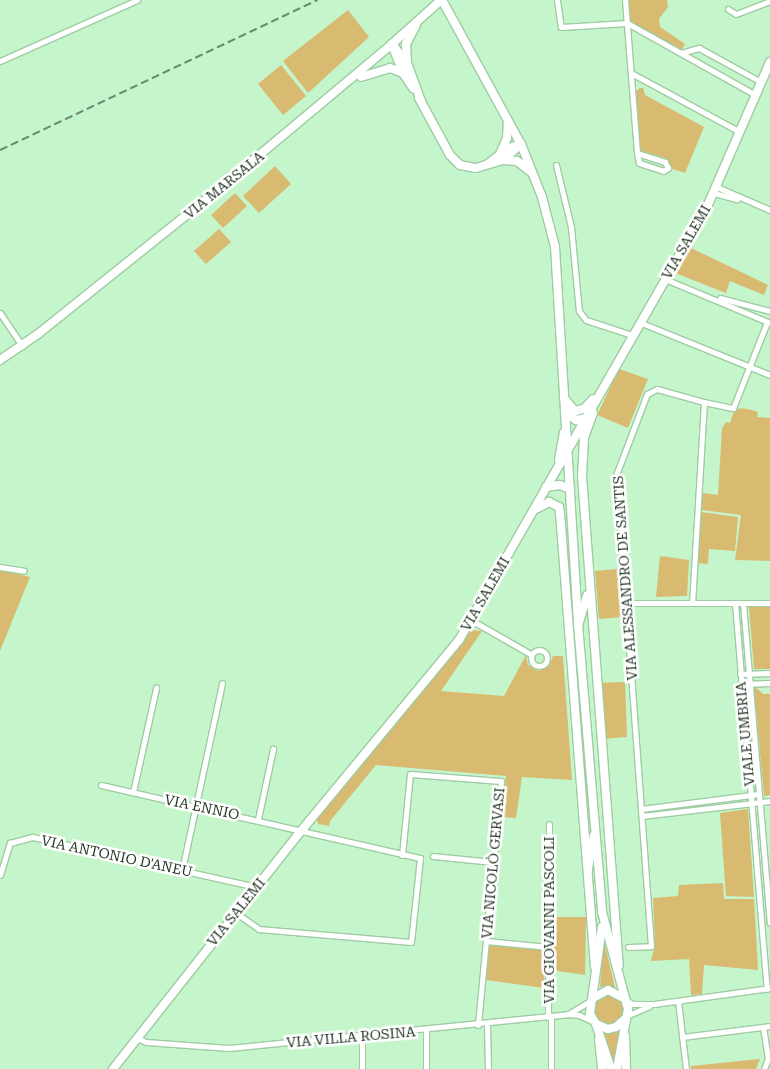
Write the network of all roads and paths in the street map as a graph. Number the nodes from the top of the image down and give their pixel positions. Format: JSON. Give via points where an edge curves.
{"nodes":[{"id":1,"x":138,"y":0,"type":"edge"},
{"id":2,"x":442,"y":0,"type":"edge"},
{"id":3,"x":557,"y":0,"type":"edge"},
{"id":4,"x":625,"y":0,"type":"edge"},
{"id":5,"x":770,"y":1,"type":"edge"},
{"id":6,"x":728,"y":9,"type":"dead end"},
{"id":7,"x":419,"y":20,"type":"junction"},
{"id":8,"x":627,"y":23,"type":"junction"},
{"id":9,"x":392,"y":44,"type":"junction"},
{"id":10,"x":681,"y":53,"type":"junction"},
{"id":11,"x":0,"y":61,"type":"edge"},
{"id":12,"x":770,"y":62,"type":"edge"},
{"id":13,"x":407,"y":63,"type":"junction"},
{"id":14,"x":768,"y":72,"type":"edge"},
{"id":15,"x":403,"y":73,"type":"junction"},
{"id":16,"x":631,"y":73,"type":"junction"},
{"id":17,"x":761,"y":82,"type":"junction"},
{"id":18,"x":347,"y":84,"type":"junction"},
{"id":19,"x":756,"y":95,"type":"junction"},
{"id":20,"x":421,"y":101,"type":"junction"},
{"id":21,"x":508,"y":119,"type":"junction"},
{"id":22,"x":740,"y":132,"type":"junction"},
{"id":23,"x":522,"y":144,"type":"junction"},
{"id":24,"x":637,"y":153,"type":"junction"},
{"id":25,"x":502,"y":157,"type":"junction"},
{"id":26,"x":556,"y":165,"type":"dead end"},
{"id":27,"x":535,"y":175,"type":"junction"},
{"id":28,"x":715,"y":190,"type":"junction"},
{"id":29,"x":770,"y":210,"type":"edge"},
{"id":30,"x":664,"y":279,"type":"junction"},
{"id":31,"x":714,"y":297,"type":"junction"},
{"id":32,"x":770,"y":311,"type":"edge"},
{"id":33,"x":0,"y":313,"type":"edge"},
{"id":34,"x":639,"y":322,"type":"junction"},
{"id":35,"x":769,"y":322,"type":"edge"},
{"id":36,"x":632,"y":335,"type":"junction"},
{"id":37,"x":22,"y":346,"type":"junction"},
{"id":38,"x":0,"y":360,"type":"edge"},
{"id":39,"x":749,"y":367,"type":"junction"},
{"id":40,"x":770,"y":375,"type":"edge"},
{"id":41,"x":605,"y":384,"type":"junction"},
{"id":42,"x":599,"y":397,"type":"junction"},
{"id":43,"x":564,"y":398,"type":"junction"},
{"id":44,"x":704,"y":402,"type":"junction"},
{"id":45,"x":565,"y":416,"type":"junction"},
{"id":46,"x":586,"y":418,"type":"junction"},
{"id":47,"x":568,"y":451,"type":"junction"},
{"id":48,"x":554,"y":475,"type":"junction"},
{"id":49,"x":546,"y":487,"type":"junction"},
{"id":50,"x":570,"y":489,"type":"junction"},
{"id":51,"x":532,"y":511,"type":"junction"},
{"id":52,"x":0,"y":567,"type":"edge"},
{"id":53,"x":24,"y":571,"type":"dead end"},
{"id":54,"x":588,"y":590,"type":"junction"},
{"id":55,"x":626,"y":603,"type":"junction"},
{"id":56,"x":692,"y":603,"type":"junction"},
{"id":57,"x":734,"y":603,"type":"junction"},
{"id":58,"x":743,"y":603,"type":"junction"},
{"id":59,"x":770,"y":603,"type":"edge"},
{"id":60,"x":471,"y":620,"type":"junction"},
{"id":61,"x":578,"y":624,"type":"junction"},
{"id":62,"x":532,"y":655,"type":"dead end"},
{"id":63,"x":770,"y":673,"type":"edge"},
{"id":64,"x":740,"y":674,"type":"junction"},
{"id":65,"x":749,"y":674,"type":"junction"},
{"id":66,"x":222,"y":683,"type":"dead end"},
{"id":67,"x":770,"y":683,"type":"edge"},
{"id":68,"x":741,"y":684,"type":"junction"},
{"id":69,"x":750,"y":684,"type":"junction"},
{"id":70,"x":156,"y":688,"type":"dead end"},
{"id":71,"x":273,"y":749,"type":"dead end"},
{"id":72,"x":101,"y":785,"type":"dead end"},
{"id":73,"x":133,"y":792,"type":"junction"},
{"id":74,"x":759,"y":794,"type":"junction"},
{"id":75,"x":751,"y":795,"type":"junction"},
{"id":76,"x":770,"y":801,"type":"edge"},
{"id":77,"x":697,"y":802,"type":"junction"},
{"id":78,"x":760,"y":802,"type":"junction"},
{"id":79,"x":751,"y":803,"type":"junction"},
{"id":80,"x":196,"y":805,"type":"junction"},
{"id":81,"x":641,"y":809,"type":"junction"},
{"id":82,"x":698,"y":810,"type":"junction"},
{"id":83,"x":642,"y":816,"type":"junction"},
{"id":84,"x":258,"y":819,"type":"junction"},
{"id":85,"x":549,"y":824,"type":"dead end"},
{"id":86,"x":301,"y":831,"type":"junction"},
{"id":87,"x":595,"y":832,"type":"junction"},
{"id":88,"x":402,"y":855,"type":"junction"},
{"id":89,"x":433,"y":856,"type":"dead end"},
{"id":90,"x":493,"y":862,"type":"junction"},
{"id":91,"x":756,"y":864,"type":"junction"},
{"id":92,"x":765,"y":864,"type":"junction"},
{"id":93,"x":182,"y":870,"type":"junction"},
{"id":94,"x":0,"y":875,"type":"edge"},
{"id":95,"x":586,"y":878,"type":"junction"},
{"id":96,"x":257,"y":886,"type":"junction"},
{"id":97,"x":602,"y":912,"type":"junction"},
{"id":98,"x":236,"y":913,"type":"junction"},
{"id":99,"x":770,"y":919,"type":"edge"},
{"id":100,"x":761,"y":920,"type":"junction"},
{"id":101,"x":770,"y":924,"type":"edge"},
{"id":102,"x":486,"y":941,"type":"junction"},
{"id":103,"x":549,"y":947,"type":"junction"},
{"id":104,"x":628,"y":947,"type":"dead end"},
{"id":105,"x":768,"y":969,"type":"edge"},
{"id":106,"x":596,"y":982,"type":"junction"},
{"id":107,"x":620,"y":988,"type":"junction"},
{"id":108,"x":768,"y":988,"type":"edge"},
{"id":109,"x":624,"y":999,"type":"junction"},
{"id":110,"x":592,"y":1000,"type":"junction"},
{"id":111,"x":678,"y":1000,"type":"junction"},
{"id":112,"x":654,"y":1004,"type":"junction"},
{"id":113,"x":567,"y":1014,"type":"junction"},
{"id":114,"x":549,"y":1017,"type":"junction"},
{"id":115,"x":626,"y":1019,"type":"junction"},
{"id":116,"x":487,"y":1024,"type":"junction"},
{"id":117,"x":478,"y":1025,"type":"junction"},
{"id":118,"x":596,"y":1026,"type":"junction"},
{"id":119,"x":770,"y":1026,"type":"edge"},
{"id":120,"x":763,"y":1027,"type":"junction"},
{"id":121,"x":426,"y":1030,"type":"junction"},
{"id":122,"x":362,"y":1035,"type":"junction"},
{"id":123,"x":135,"y":1037,"type":"junction"},
{"id":124,"x":682,"y":1037,"type":"junction"},
{"id":125,"x":686,"y":1068,"type":"edge"},
{"id":126,"x":113,"y":1069,"type":"edge"},
{"id":127,"x":362,"y":1069,"type":"edge"},
{"id":128,"x":426,"y":1069,"type":"edge"},
{"id":129,"x":488,"y":1069,"type":"edge"},
{"id":130,"x":551,"y":1069,"type":"edge"},
{"id":131,"x":602,"y":1069,"type":"edge"},
{"id":132,"x":611,"y":1069,"type":"edge"},
{"id":133,"x":617,"y":1069,"type":"edge"},
{"id":134,"x":626,"y":1069,"type":"edge"},
{"id":135,"x":678,"y":1069,"type":"edge"},
{"id":136,"x":764,"y":1069,"type":"edge"}],
"edges":[{"from":1,"to":11,"type":"street"},
{"from":2,"to":7,"type":"street","name":"VIA MARSALA"},
{"from":2,"to":21,"type":"street"},
{"from":3,"to":8,"type":"street","via":[[562,27]]},
{"from":4,"to":8,"type":"street"},
{"from":5,"to":6,"type":"street","via":[[736,14]]},
{"from":7,"to":9,"type":"street","name":"VIA MARSALA"},
{"from":7,"to":13,"type":"street","via":[[406,44]]},
{"from":8,"to":10,"type":"street"},
{"from":8,"to":16,"type":"street"},
{"from":9,"to":13,"type":"street"},
{"from":9,"to":15,"type":"street"},
{"from":9,"to":18,"type":"street","name":"VIA MARSALA"},
{"from":10,"to":17,"type":"street","via":[[699,48]]},
{"from":10,"to":19,"type":"street"},
{"from":12,"to":14,"type":"street","name":"VIA SALEMI"},
{"from":13,"to":20,"type":"street"},
{"from":14,"to":17,"type":"street","name":"VIA SALEMI"},
{"from":15,"to":18,"type":"street","via":[[380,68]]},
{"from":15,"to":20,"type":"street"},
{"from":16,"to":22,"type":"street"},
{"from":16,"to":24,"type":"street"},
{"from":17,"to":19,"type":"street","name":"VIA SALEMI"},
{"from":18,"to":37,"type":"street","name":"VIA MARSALA"},
{"from":19,"to":22,"type":"street","name":"VIA SALEMI"},
{"from":20,"to":25,"type":"street","via":[[455,161],[468,168]]},
{"from":21,"to":23,"type":"street"},
{"from":21,"to":25,"type":"street"},
{"from":22,"to":28,"type":"street","name":"VIA SALEMI"},
{"from":23,"to":25,"type":"street"},
{"from":23,"to":27,"type":"street"},
{"from":24,"to":24,"type":"street","via":[[639,163],[663,171],[668,168],[665,162]]},
{"from":25,"to":27,"type":"street","via":[[517,161]]},
{"from":26,"to":36,"type":"street","via":[[572,227],[579,312],[586,320]]},
{"from":27,"to":43,"type":"street","via":[[554,247]]},
{"from":28,"to":29,"type":"street"},
{"from":28,"to":30,"type":"street","name":"VIA SALEMI"},
{"from":30,"to":31,"type":"street"},
{"from":30,"to":34,"type":"street","name":"VIA SALEMI"},
{"from":31,"to":32,"type":"street"},
{"from":31,"to":35,"type":"street"},
{"from":33,"to":37,"type":"street"},
{"from":34,"to":36,"type":"street","name":"VIA SALEMI"},
{"from":34,"to":39,"type":"street"},
{"from":35,"to":39,"type":"street"},
{"from":36,"to":41,"type":"street","name":"VIA SALEMI"},
{"from":37,"to":38,"type":"street","name":"VIA MARSALA"},
{"from":39,"to":40,"type":"street"},
{"from":39,"to":44,"type":"street","via":[[732,408]]},
{"from":41,"to":42,"type":"street","name":"VIA SALEMI"},
{"from":41,"to":43,"type":"street","via":[[580,411],[571,409]]},
{"from":42,"to":46,"type":"street","name":"VIA SALEMI"},
{"from":42,"to":54,"type":"street","via":[[582,456]]},
{"from":43,"to":45,"type":"street"},
{"from":44,"to":55,"type":"street","name":"VIA ALESSANDRO DE SANTIS","via":[[663,389],[652,390],[621,457],[616,475]]},
{"from":44,"to":56,"type":"street"},
{"from":45,"to":46,"type":"street","via":[[576,420]]},
{"from":45,"to":47,"type":"street"},
{"from":45,"to":48,"type":"street"},
{"from":46,"to":47,"type":"street","name":"VIA SALEMI"},
{"from":47,"to":48,"type":"street","name":"VIA SALEMI"},
{"from":47,"to":50,"type":"street"},
{"from":48,"to":49,"type":"street","name":"VIA SALEMI"},
{"from":49,"to":50,"type":"street","via":[[560,484]]},
{"from":49,"to":51,"type":"street","name":"VIA SALEMI"},
{"from":50,"to":61,"type":"street"},
{"from":51,"to":60,"type":"street","name":"VIA SALEMI"},
{"from":51,"to":95,"type":"street","via":[[549,502],[558,507],[560,514]]},
{"from":52,"to":53,"type":"street"},
{"from":54,"to":61,"type":"street"},
{"from":54,"to":107,"type":"street"},
{"from":55,"to":56,"type":"street"},
{"from":55,"to":81,"type":"street","name":"VIA ALESSANDRO DE SANTIS"},
{"from":56,"to":57,"type":"street"},
{"from":57,"to":58,"type":"street"},
{"from":57,"to":64,"type":"street","name":"VIALE UMBRIA"},
{"from":58,"to":59,"type":"street"},
{"from":58,"to":65,"type":"street","name":"VIALE UMBRIA"},
{"from":60,"to":62,"type":"street"},
{"from":60,"to":86,"type":"street","name":"VIA SALEMI","via":[[448,656]]},
{"from":61,"to":87,"type":"street"},
{"from":63,"to":65,"type":"street"},
{"from":64,"to":65,"type":"street"},
{"from":64,"to":68,"type":"street","name":"VIALE UMBRIA"},
{"from":65,"to":69,"type":"street","name":"VIALE UMBRIA"},
{"from":66,"to":80,"type":"street"},
{"from":67,"to":69,"type":"street"},
{"from":68,"to":69,"type":"street"},
{"from":68,"to":75,"type":"street","name":"VIALE UMBRIA"},
{"from":69,"to":74,"type":"street","name":"VIALE UMBRIA"},
{"from":70,"to":73,"type":"street"},
{"from":71,"to":84,"type":"street"},
{"from":72,"to":73,"type":"street","name":"VIA ENNIO"},
{"from":73,"to":80,"type":"street","name":"VIA ENNIO"},
{"from":74,"to":75,"type":"street"},
{"from":74,"to":78,"type":"street","name":"VIALE UMBRIA"},
{"from":75,"to":77,"type":"street"},
{"from":75,"to":79,"type":"street","name":"VIALE UMBRIA"},
{"from":76,"to":78,"type":"street"},
{"from":77,"to":81,"type":"street"},
{"from":77,"to":82,"type":"street"},
{"from":78,"to":79,"type":"street"},
{"from":78,"to":92,"type":"street","name":"VIALE UMBRIA"},
{"from":79,"to":82,"type":"street"},
{"from":79,"to":91,"type":"street","name":"VIALE UMBRIA"},
{"from":80,"to":84,"type":"street","name":"VIA ENNIO"},
{"from":80,"to":93,"type":"street"},
{"from":81,"to":83,"type":"street","name":"VIA ALESSANDRO DE SANTIS"},
{"from":82,"to":83,"type":"street"},
{"from":83,"to":104,"type":"street","name":"VIA ALESSANDRO DE SANTIS","via":[[651,946]]},
{"from":84,"to":86,"type":"street","name":"VIA ENNIO"},
{"from":85,"to":103,"type":"street","name":"VIA GIOVANNI PASCOLI"},
{"from":86,"to":88,"type":"street","name":"VIA ENNIO"},
{"from":86,"to":96,"type":"street","name":"VIA SALEMI"},
{"from":87,"to":95,"type":"street"},
{"from":87,"to":97,"type":"street"},
{"from":88,"to":90,"type":"street","name":"VIA NICOLÒ GERVASI","via":[[410,774],[492,780],[501,781]]},
{"from":88,"to":98,"type":"street","name":"VIA ENNIO","via":[[420,858],[411,942],[259,929]]},
{"from":89,"to":90,"type":"street"},
{"from":90,"to":102,"type":"street","name":"VIA NICOLÒ GERVASI"},
{"from":91,"to":92,"type":"street"},
{"from":91,"to":100,"type":"street","name":"VIALE UMBRIA"},
{"from":92,"to":99,"type":"street","name":"VIALE UMBRIA"},
{"from":93,"to":94,"type":"street","name":"VIA ANTONIO D'ANEU","via":[[33,837],[10,843]]},
{"from":93,"to":96,"type":"street","name":"VIA ANTONIO D'ANEU"},
{"from":95,"to":106,"type":"street"},
{"from":96,"to":98,"type":"street","name":"VIA SALEMI"},
{"from":97,"to":106,"type":"street"},
{"from":97,"to":107,"type":"street"},
{"from":98,"to":123,"type":"street","name":"VIA SALEMI"},
{"from":99,"to":100,"type":"street"},
{"from":99,"to":101,"type":"street","name":"VIALE UMBRIA"},
{"from":100,"to":105,"type":"street","name":"VIALE UMBRIA"},
{"from":102,"to":103,"type":"street"},
{"from":102,"to":117,"type":"street","name":"VIA NICOLÒ GERVASI"},
{"from":103,"to":114,"type":"street","name":"VIA GIOVANNI PASCOLI"},
{"from":105,"to":108,"type":"street","name":"VIALE UMBRIA"},
{"from":106,"to":110,"type":"street"},
{"from":107,"to":109,"type":"street"},
{"from":108,"to":111,"type":"street"},
{"from":109,"to":110,"type":"street","via":[[608,990]]},
{"from":109,"to":112,"type":"street","via":[[633,1004]]},
{"from":109,"to":115,"type":"street"},
{"from":110,"to":113,"type":"street","name":"VIA VILLA ROSINA"},
{"from":110,"to":118,"type":"street","via":[[590,1014]]},
{"from":111,"to":112,"type":"street"},
{"from":111,"to":124,"type":"street"},
{"from":112,"to":115,"type":"street"},
{"from":113,"to":114,"type":"street","name":"VIA VILLA ROSINA"},
{"from":113,"to":118,"type":"street","name":"VIA VILLA ROSINA","via":[[579,1015]]},
{"from":114,"to":116,"type":"street","name":"VIA VILLA ROSINA"},
{"from":114,"to":130,"type":"street","name":"VIA GIOVANNI PASCOLI"},
{"from":115,"to":118,"type":"street","via":[[612,1028]]},
{"from":115,"to":133,"type":"street"},
{"from":115,"to":134,"type":"street"},
{"from":116,"to":117,"type":"street","name":"VIA VILLA ROSINA"},
{"from":116,"to":129,"type":"street"},
{"from":117,"to":121,"type":"street","name":"VIA VILLA ROSINA"},
{"from":118,"to":131,"type":"street"},
{"from":118,"to":132,"type":"street"},
{"from":119,"to":120,"type":"street"},
{"from":120,"to":124,"type":"street"},
{"from":120,"to":136,"type":"street","via":[[768,1058]]},
{"from":121,"to":122,"type":"street","name":"VIA VILLA ROSINA"},
{"from":121,"to":128,"type":"street"},
{"from":122,"to":123,"type":"street","name":"VIA VILLA ROSINA","via":[[229,1048],[146,1042]]},
{"from":122,"to":127,"type":"street"},
{"from":123,"to":126,"type":"street","name":"VIA SALEMI"},
{"from":124,"to":125,"type":"street"},
{"from":125,"to":135,"type":"street"}]}
